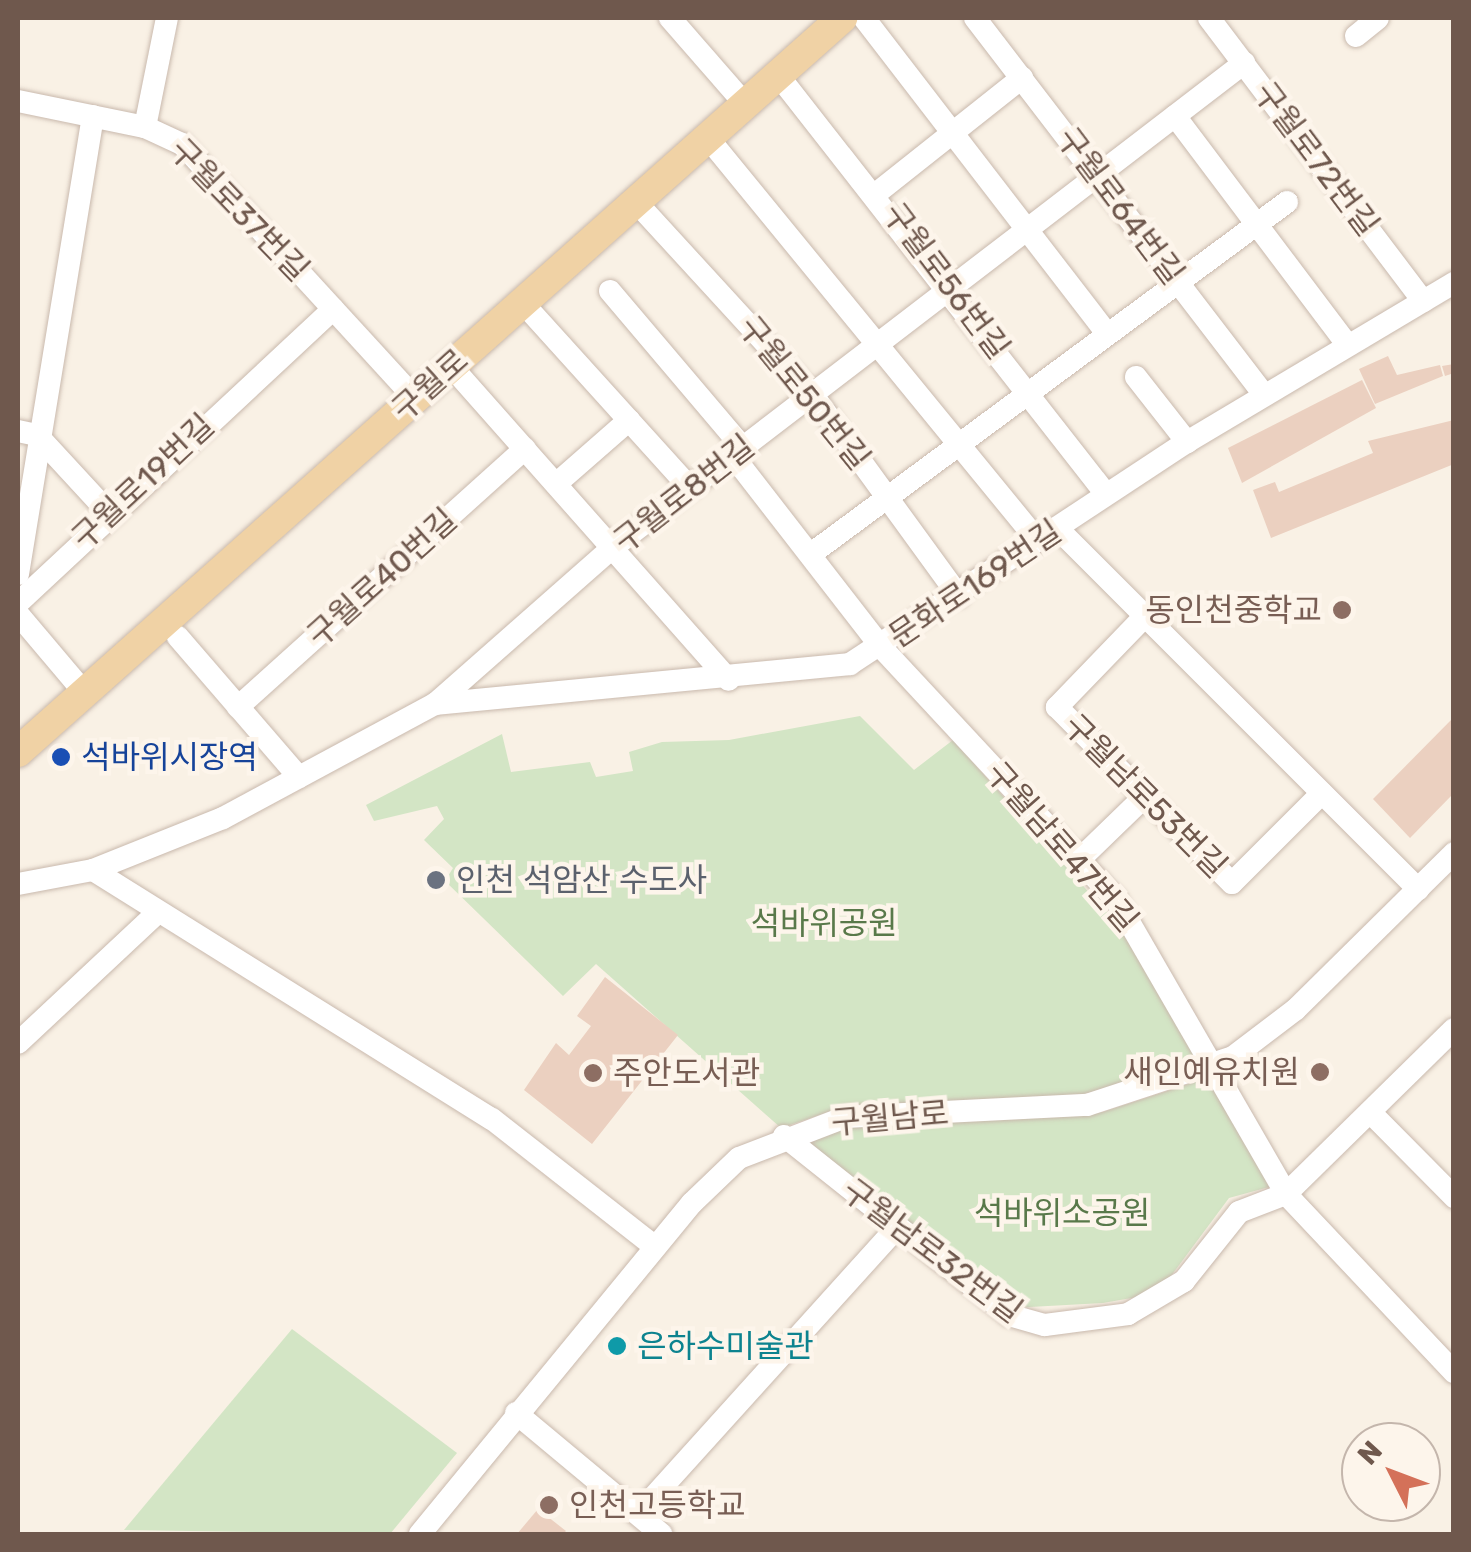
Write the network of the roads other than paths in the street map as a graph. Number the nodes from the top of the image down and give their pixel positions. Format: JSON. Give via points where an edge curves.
{"nodes":[{"id":1,"x":167,"y":18,"type":"edge"},
{"id":2,"x":670,"y":18,"type":"edge"},
{"id":3,"x":842,"y":18,"type":"edge"},
{"id":4,"x":864,"y":18,"type":"edge"},
{"id":5,"x":976,"y":18,"type":"edge"},
{"id":6,"x":1209,"y":18,"type":"edge"},
{"id":7,"x":1378,"y":18,"type":"edge"},
{"id":8,"x":1356,"y":36,"type":"dead end"},
{"id":9,"x":1244,"y":63,"type":"junction"},
{"id":10,"x":778,"y":75,"type":"junction"},
{"id":11,"x":1022,"y":78,"type":"junction"},
{"id":12,"x":18,"y":101,"type":"edge"},
{"id":13,"x":745,"y":104,"type":"junction"},
{"id":14,"x":93,"y":116,"type":"junction"},
{"id":15,"x":1175,"y":116,"type":"junction"},
{"id":16,"x":145,"y":127,"type":"junction"},
{"id":17,"x":956,"y":130,"type":"junction"},
{"id":18,"x":708,"y":138,"type":"junction"},
{"id":19,"x":1097,"y":176,"type":"junction"},
{"id":20,"x":878,"y":192,"type":"junction"},
{"id":21,"x":636,"y":202,"type":"junction"},
{"id":22,"x":1287,"y":202,"type":"dead end"},
{"id":23,"x":1258,"y":224,"type":"junction"},
{"id":24,"x":1029,"y":228,"type":"junction"},
{"id":25,"x":1178,"y":282,"type":"junction"},
{"id":26,"x":1454,"y":283,"type":"edge"},
{"id":27,"x":952,"y":288,"type":"junction"},
{"id":28,"x":610,"y":291,"type":"dead end"},
{"id":29,"x":1423,"y":301,"type":"junction"},
{"id":30,"x":522,"y":302,"type":"junction"},
{"id":31,"x":333,"y":309,"type":"junction"},
{"id":32,"x":1106,"y":334,"type":"junction"},
{"id":33,"x":882,"y":341,"type":"junction"},
{"id":34,"x":1347,"y":344,"type":"junction"},
{"id":35,"x":451,"y":366,"type":"junction"},
{"id":36,"x":1136,"y":377,"type":"dead end"},
{"id":37,"x":1028,"y":390,"type":"junction"},
{"id":38,"x":812,"y":394,"type":"junction"},
{"id":39,"x":1264,"y":394,"type":"junction"},
{"id":40,"x":415,"y":398,"type":"junction"},
{"id":41,"x":628,"y":420,"type":"junction"},
{"id":42,"x":27,"y":433,"type":"edge"},
{"id":43,"x":1187,"y":442,"type":"junction"},
{"id":44,"x":959,"y":444,"type":"junction"},
{"id":45,"x":525,"y":449,"type":"junction"},
{"id":46,"x":738,"y":452,"type":"junction"},
{"id":47,"x":556,"y":484,"type":"junction"},
{"id":48,"x":690,"y":488,"type":"junction"},
{"id":49,"x":1106,"y":494,"type":"junction"},
{"id":50,"x":888,"y":498,"type":"junction"},
{"id":51,"x":108,"y":512,"type":"junction"},
{"id":52,"x":1048,"y":534,"type":"junction"},
{"id":53,"x":612,"y":548,"type":"junction"},
{"id":54,"x":811,"y":554,"type":"junction"},
{"id":55,"x":18,"y":574,"type":"edge"},
{"id":56,"x":959,"y":596,"type":"junction"},
{"id":57,"x":18,"y":603,"type":"edge"},
{"id":58,"x":18,"y":614,"type":"edge"},
{"id":59,"x":1145,"y":616,"type":"junction"},
{"id":60,"x":178,"y":637,"type":"dead end"},
{"id":61,"x":882,"y":648,"type":"junction"},
{"id":62,"x":729,"y":680,"type":"junction"},
{"id":63,"x":84,"y":692,"type":"junction"},
{"id":64,"x":435,"y":704,"type":"junction"},
{"id":65,"x":238,"y":707,"type":"junction"},
{"id":66,"x":18,"y":752,"type":"edge"},
{"id":67,"x":299,"y":777,"type":"junction"},
{"id":68,"x":1322,"y":793,"type":"junction"},
{"id":69,"x":1145,"y":796,"type":"junction"},
{"id":70,"x":1454,"y":853,"type":"edge"},
{"id":71,"x":1079,"y":860,"type":"junction"},
{"id":72,"x":93,"y":870,"type":"junction"},
{"id":73,"x":18,"y":884,"type":"edge"},
{"id":74,"x":1418,"y":889,"type":"junction"},
{"id":75,"x":157,"y":912,"type":"junction"},
{"id":76,"x":1454,"y":1029,"type":"edge"},
{"id":77,"x":18,"y":1042,"type":"edge"},
{"id":78,"x":1218,"y":1064,"type":"junction"},
{"id":79,"x":1370,"y":1112,"type":"junction"},
{"id":80,"x":784,"y":1136,"type":"junction"},
{"id":81,"x":1286,"y":1194,"type":"junction"},
{"id":82,"x":1454,"y":1197,"type":"edge"},
{"id":83,"x":897,"y":1227,"type":"junction"},
{"id":84,"x":656,"y":1247,"type":"junction"},
{"id":85,"x":1454,"y":1372,"type":"edge"},
{"id":86,"x":516,"y":1413,"type":"junction"},
{"id":87,"x":638,"y":1514,"type":"junction"},
{"id":88,"x":420,"y":1534,"type":"edge"},
{"id":89,"x":661,"y":1534,"type":"edge"}],
"edges":[{"from":1,"to":16,"type":"street"},
{"from":2,"to":13,"type":"street"},
{"from":3,"to":10,"type":"main road","name":"구월로"},
{"from":4,"to":17,"type":"street"},
{"from":5,"to":11,"type":"street","name":"구월로64번길"},
{"from":6,"to":9,"type":"street","name":"구월로72번길"},
{"from":7,"to":8,"type":"street"},
{"from":9,"to":15,"type":"street","name":"구월로8번길"},
{"from":9,"to":29,"type":"street","name":"구월로72번길"},
{"from":10,"to":13,"type":"main road","name":"구월로"},
{"from":10,"to":20,"type":"street","name":"구월로56번길"},
{"from":11,"to":17,"type":"street"},
{"from":11,"to":19,"type":"street","name":"구월로64번길"},
{"from":12,"to":14,"type":"street","name":"구월로37번길"},
{"from":13,"to":18,"type":"main road","name":"구월로"},
{"from":14,"to":16,"type":"street","name":"구월로37번길"},
{"from":14,"to":42,"type":"street","name":"구월로19번길"},
{"from":15,"to":19,"type":"street","name":"구월로8번길"},
{"from":15,"to":23,"type":"street"},
{"from":16,"to":31,"type":"street","name":"구월로37번길","via":[[182,144]]},
{"from":17,"to":20,"type":"street"},
{"from":17,"to":24,"type":"street"},
{"from":18,"to":21,"type":"main road","name":"구월로"},
{"from":18,"to":33,"type":"street"},
{"from":19,"to":24,"type":"street","name":"구월로8번길"},
{"from":19,"to":25,"type":"street","name":"구월로64번길"},
{"from":20,"to":27,"type":"street","name":"구월로56번길"},
{"from":21,"to":30,"type":"main road","name":"구월로"},
{"from":21,"to":38,"type":"street","name":"구월로50번길"},
{"from":22,"to":23,"type":"street"},
{"from":23,"to":25,"type":"street"},
{"from":23,"to":34,"type":"street"},
{"from":24,"to":27,"type":"street","name":"구월로8번길"},
{"from":24,"to":32,"type":"street"},
{"from":25,"to":32,"type":"street"},
{"from":25,"to":39,"type":"street","name":"구월로64번길"},
{"from":26,"to":29,"type":"street","name":"문화로169번길"},
{"from":27,"to":33,"type":"street","name":"구월로8번길"},
{"from":27,"to":37,"type":"street","name":"구월로56번길"},
{"from":28,"to":46,"type":"street","name":"구월남로47번길"},
{"from":29,"to":34,"type":"street","name":"문화로169번길"},
{"from":30,"to":35,"type":"main road","name":"구월로"},
{"from":30,"to":41,"type":"street"},
{"from":31,"to":40,"type":"street","name":"구월로37번길"},
{"from":31,"to":51,"type":"street","name":"구월로19번길"},
{"from":32,"to":37,"type":"street"},
{"from":33,"to":38,"type":"street","name":"구월로8번길"},
{"from":33,"to":44,"type":"street"},
{"from":34,"to":39,"type":"street","name":"문화로169번길"},
{"from":35,"to":40,"type":"main road","name":"구월로"},
{"from":35,"to":45,"type":"street"},
{"from":36,"to":43,"type":"street"},
{"from":37,"to":44,"type":"street"},
{"from":37,"to":49,"type":"street","name":"구월로56번길"},
{"from":38,"to":46,"type":"street","name":"구월로8번길"},
{"from":38,"to":50,"type":"street","name":"구월로50번길"},
{"from":39,"to":43,"type":"street","name":"문화로169번길"},
{"from":40,"to":63,"type":"main road","name":"구월로"},
{"from":41,"to":47,"type":"street"},
{"from":41,"to":48,"type":"street"},
{"from":42,"to":51,"type":"street"},
{"from":42,"to":55,"type":"street","name":"구월로19번길"},
{"from":43,"to":49,"type":"street","name":"문화로169번길"},
{"from":44,"to":50,"type":"street"},
{"from":44,"to":52,"type":"street"},
{"from":45,"to":47,"type":"street"},
{"from":45,"to":65,"type":"street","name":"구월로40번길"},
{"from":46,"to":48,"type":"street","name":"구월로8번길"},
{"from":46,"to":54,"type":"street","name":"구월남로47번길"},
{"from":47,"to":53,"type":"street"},
{"from":48,"to":53,"type":"street","name":"구월로8번길"},
{"from":49,"to":52,"type":"street","name":"문화로169번길"},
{"from":50,"to":54,"type":"street"},
{"from":50,"to":56,"type":"street","name":"구월로50번길"},
{"from":51,"to":57,"type":"street","name":"구월로19번길"},
{"from":52,"to":56,"type":"street","name":"문화로169번길"},
{"from":52,"to":59,"type":"street"},
{"from":53,"to":62,"type":"street"},
{"from":53,"to":64,"type":"street","name":"구월로8번길"},
{"from":54,"to":61,"type":"street","name":"구월남로47번길"},
{"from":56,"to":61,"type":"street","name":"문화로169번길"},
{"from":58,"to":63,"type":"street"},
{"from":59,"to":68,"type":"street"},
{"from":59,"to":69,"type":"street","name":"구월남로53번길","via":[[1057,707]]},
{"from":60,"to":65,"type":"street"},
{"from":61,"to":62,"type":"street","name":"문화로169번길","via":[[828,670]]},
{"from":61,"to":71,"type":"street","name":"구월남로47번길"},
{"from":62,"to":64,"type":"street","name":"문화로169번길"},
{"from":63,"to":66,"type":"main road","name":"구월로"},
{"from":64,"to":67,"type":"street","name":"구월로8번길"},
{"from":65,"to":67,"type":"street"},
{"from":67,"to":72,"type":"street","name":"구월로8번길"},
{"from":68,"to":69,"type":"street","name":"구월남로53번길","via":[[1232,883]]},
{"from":68,"to":74,"type":"street"},
{"from":69,"to":71,"type":"street"},
{"from":70,"to":74,"type":"street","name":"구월남로"},
{"from":71,"to":78,"type":"street","name":"구월남로47번길","via":[[1131,921]]},
{"from":72,"to":73,"type":"street","name":"구월로8번길"},
{"from":72,"to":75,"type":"street"},
{"from":74,"to":78,"type":"street","name":"구월남로","via":[[1296,1009]]},
{"from":75,"to":77,"type":"street"},
{"from":75,"to":84,"type":"street","via":[[500,1126]]},
{"from":76,"to":79,"type":"street"},
{"from":78,"to":80,"type":"street","name":"구월남로","via":[[1087,1105],[846,1117]]},
{"from":78,"to":81,"type":"street","name":"구월남로47번길"},
{"from":79,"to":81,"type":"street"},
{"from":79,"to":82,"type":"street"},
{"from":80,"to":83,"type":"street","name":"구월남로32번길"},
{"from":80,"to":84,"type":"street","name":"구월남로","via":[[739,1158]]},
{"from":81,"to":83,"type":"street","name":"구월남로32번길","via":[[1239,1212],[1154,1303],[1045,1325],[1009,1316]]},
{"from":81,"to":85,"type":"street","name":"구월남로47번길"},
{"from":83,"to":87,"type":"street"},
{"from":84,"to":86,"type":"street","name":"구월남로"},
{"from":86,"to":87,"type":"street"},
{"from":86,"to":88,"type":"street","name":"구월남로"},
{"from":87,"to":89,"type":"street"}]}
